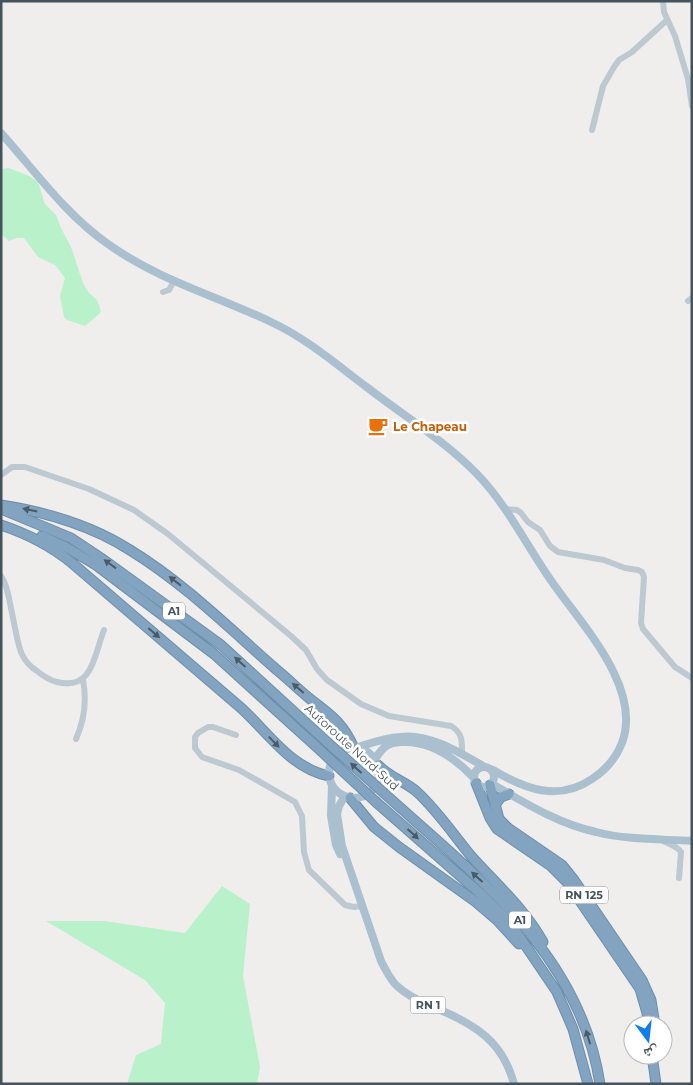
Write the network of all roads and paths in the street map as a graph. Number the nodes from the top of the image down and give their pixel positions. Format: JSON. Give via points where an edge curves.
{"nodes":[{"id":1,"x":663,"y":1,"type":"edge"},
{"id":2,"x":667,"y":20,"type":"junction"},
{"id":3,"x":690,"y":78,"type":"edge"},
{"id":4,"x":692,"y":106,"type":"edge"},
{"id":5,"x":592,"y":130,"type":"dead end"},
{"id":6,"x":1,"y":133,"type":"edge"},
{"id":7,"x":174,"y":281,"type":"junction"},
{"id":8,"x":163,"y":292,"type":"dead end"},
{"id":9,"x":1,"y":475,"type":"edge"},
{"id":10,"x":1,"y":505,"type":"edge"},
{"id":11,"x":1,"y":509,"type":"edge"},
{"id":12,"x":505,"y":509,"type":"junction"},
{"id":13,"x":1,"y":524,"type":"edge"},
{"id":14,"x":1,"y":576,"type":"edge"},
{"id":15,"x":104,"y":630,"type":"dead end"},
{"id":16,"x":692,"y":678,"type":"edge"},
{"id":17,"x":83,"y":680,"type":"junction"},
{"id":18,"x":236,"y":735,"type":"dead end"},
{"id":19,"x":76,"y":739,"type":"dead end"},
{"id":20,"x":355,"y":748,"type":"junction"},
{"id":21,"x":462,"y":754,"type":"junction"},
{"id":22,"x":377,"y":762,"type":"junction"},
{"id":23,"x":483,"y":766,"type":"junction"},
{"id":24,"x":313,"y":771,"type":"junction"},
{"id":25,"x":329,"y":776,"type":"junction"},
{"id":26,"x":475,"y":780,"type":"junction"},
{"id":27,"x":493,"y":780,"type":"junction"},
{"id":28,"x":332,"y":788,"type":"junction"},
{"id":29,"x":509,"y":794,"type":"junction"},
{"id":30,"x":347,"y":797,"type":"junction"},
{"id":31,"x":495,"y":805,"type":"junction"},
{"id":32,"x":660,"y":839,"type":"junction"},
{"id":33,"x":692,"y":841,"type":"edge"},
{"id":34,"x":679,"y":878,"type":"dead end"},
{"id":35,"x":362,"y":906,"type":"junction"},
{"id":36,"x":557,"y":968,"type":"junction"},
{"id":37,"x":549,"y":978,"type":"junction"},
{"id":38,"x":647,"y":1015,"type":"edge"},
{"id":39,"x":653,"y":1015,"type":"edge"},
{"id":40,"x":653,"y":1065,"type":"edge"},
{"id":41,"x":659,"y":1065,"type":"edge"},
{"id":42,"x":514,"y":1084,"type":"edge"},
{"id":43,"x":588,"y":1084,"type":"edge"},
{"id":44,"x":600,"y":1084,"type":"edge"},
{"id":45,"x":656,"y":1084,"type":"edge"},
{"id":46,"x":662,"y":1084,"type":"edge"}],
"edges":[{"from":1,"to":2,"type":"street"},
{"from":2,"to":3,"type":"street"},
{"from":2,"to":5,"type":"street","via":[[614,67],[603,86]]},
{"from":3,"to":4,"type":"street"},
{"from":6,"to":7,"type":"main road","via":[[60,200],[106,243],[148,270]]},
{"from":7,"to":8,"type":"street","via":[[170,290]]},
{"from":7,"to":12,"type":"main road","via":[[289,331],[444,446],[476,473]]},
{"from":9,"to":21,"type":"street","via":[[12,468],[25,467],[89,489],[134,510],[168,534],[291,636],[306,650],[327,680],[374,711],[401,719],[452,726],[462,736]]},
{"from":20,"to":10,"type":"highway","one_way":true,"via":[[334,717],[176,582],[130,550],[65,519]]},
{"from":36,"to":11,"type":"highway","name":"Autoroute Nord-Sud","number":"A1","one_way":true,"bridge":true,"via":[[502,900],[221,645],[71,538]]},
{"from":12,"to":16,"type":"street","via":[[521,513],[558,552],[604,560],[642,572],[643,629],[675,667]]},
{"from":12,"to":27,"type":"main road","via":[[617,678],[626,707],[626,723],[624,737],[614,759],[583,785],[552,792],[532,789],[510,780]]},
{"from":13,"to":24,"type":"highway","one_way":true,"via":[[54,548],[248,714],[288,756]]},
{"from":13,"to":37,"type":"highway","name":"Autoroute Nord-Sud","number":"A1","one_way":true,"bridge":true,"via":[[30,531],[66,547],[214,654],[482,895],[510,924]]},
{"from":14,"to":17,"type":"street","via":[[7,588],[19,650],[26,663],[55,682],[63,684]]},
{"from":15,"to":17,"type":"street","via":[[89,674]]},
{"from":17,"to":19,"type":"street","via":[[85,710]]},
{"from":18,"to":35,"type":"street","via":[[208,727],[195,738],[195,748],[202,757],[239,770],[295,802],[302,816],[304,852],[309,870],[345,905]]},
{"from":20,"to":21,"type":"main road","via":[[406,736]]},
{"from":20,"to":22,"type":"main road","via":[[367,751]]},
{"from":20,"to":25,"type":"main road","via":[[337,754],[331,762]]},
{"from":21,"to":23,"type":"main road"},
{"from":22,"to":26,"type":"main road","via":[[382,749],[389,744],[423,744],[452,758]]},
{"from":22,"to":30,"type":"main road","via":[[379,774],[375,788],[364,796]]},
{"from":22,"to":36,"type":"highway","via":[[389,775],[412,788],[442,819],[529,919]]},
{"from":23,"to":26,"type":"main road","via":[[476,770]]},
{"from":23,"to":27,"type":"main road","via":[[488,767]]},
{"from":24,"to":25,"type":"highway"},
{"from":24,"to":28,"type":"main road"},
{"from":25,"to":28,"type":"main road"},
{"from":26,"to":27,"type":"main road","via":[[483,787]]},
{"from":26,"to":38,"type":"highway","via":[[497,829],[551,866],[567,882],[640,989]]},
{"from":27,"to":29,"type":"main road"},
{"from":27,"to":31,"type":"highway","number":"RN 125"},
{"from":28,"to":30,"type":"main road"},
{"from":28,"to":35,"type":"main road","number":"RN 1","via":[[331,816],[336,845]]},
{"from":29,"to":31,"type":"highway","via":[[501,797]]},
{"from":29,"to":32,"type":"main road","via":[[581,828],[607,835]]},
{"from":30,"to":35,"type":"main road","number":"RN 1","via":[[337,811],[337,820]]},
{"from":30,"to":37,"type":"highway","via":[[399,847],[497,920]]},
{"from":31,"to":39,"type":"highway","number":"RN 125","via":[[503,824],[562,865],[571,875],[642,980]]},
{"from":32,"to":33,"type":"main road"},
{"from":32,"to":34,"type":"street","via":[[681,852]]},
{"from":35,"to":42,"type":"main road","number":"RN 1","via":[[381,961],[396,984],[420,1001],[455,1016],[488,1036],[506,1061]]},
{"from":44,"to":36,"type":"highway","name":"Autoroute Nord-Sud","number":"A1","one_way":true,"via":[[584,1023]]},
{"from":37,"to":43,"type":"highway","name":"Autoroute Nord-Sud","number":"A1","via":[[573,1029]]},
{"from":40,"to":45,"type":"highway"},
{"from":41,"to":46,"type":"highway"}]}
